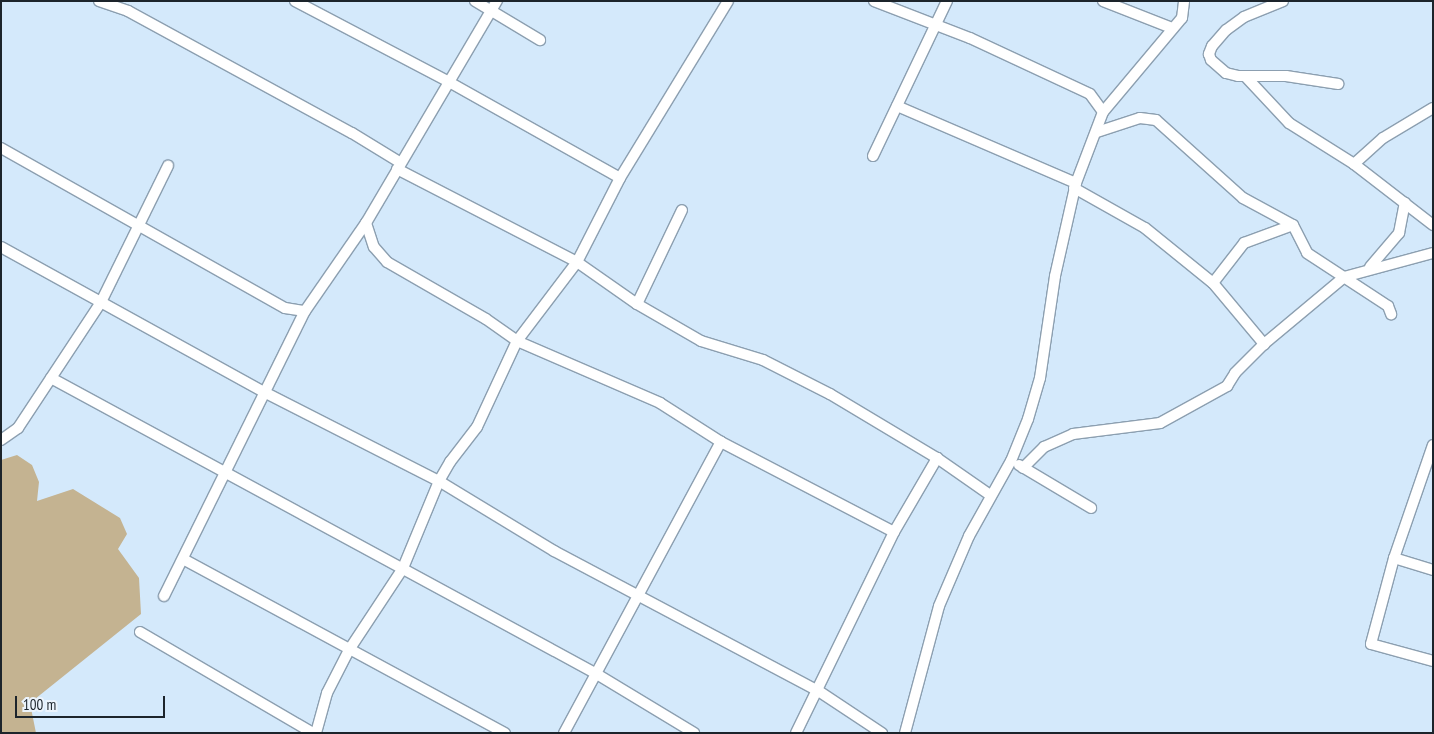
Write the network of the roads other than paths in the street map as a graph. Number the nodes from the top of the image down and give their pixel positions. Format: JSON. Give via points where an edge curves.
{"nodes":[{"id":1,"x":99,"y":1,"type":"edge"},
{"id":2,"x":295,"y":1,"type":"edge"},
{"id":3,"x":475,"y":1,"type":"edge"},
{"id":4,"x":728,"y":1,"type":"edge"},
{"id":5,"x":874,"y":1,"type":"edge"},
{"id":6,"x":947,"y":1,"type":"edge"},
{"id":7,"x":1103,"y":1,"type":"edge"},
{"id":8,"x":1184,"y":1,"type":"edge"},
{"id":9,"x":1283,"y":1,"type":"edge"},
{"id":10,"x":494,"y":6,"type":"edge"},
{"id":11,"x":933,"y":25,"type":"junction"},
{"id":12,"x":1172,"y":28,"type":"junction"},
{"id":13,"x":540,"y":40,"type":"dead end"},
{"id":14,"x":1246,"y":77,"type":"junction"},
{"id":15,"x":449,"y":82,"type":"junction"},
{"id":16,"x":1338,"y":84,"type":"dead end"},
{"id":17,"x":897,"y":106,"type":"junction"},
{"id":18,"x":1433,"y":108,"type":"edge"},
{"id":19,"x":1103,"y":112,"type":"junction"},
{"id":20,"x":1096,"y":132,"type":"junction"},
{"id":21,"x":1,"y":148,"type":"edge"},
{"id":22,"x":873,"y":156,"type":"dead end"},
{"id":23,"x":1354,"y":164,"type":"junction"},
{"id":24,"x":168,"y":166,"type":"dead end"},
{"id":25,"x":399,"y":166,"type":"junction"},
{"id":26,"x":620,"y":178,"type":"junction"},
{"id":27,"x":1075,"y":185,"type":"junction"},
{"id":28,"x":1405,"y":203,"type":"junction"},
{"id":29,"x":682,"y":210,"type":"dead end"},
{"id":30,"x":366,"y":223,"type":"junction"},
{"id":31,"x":1293,"y":225,"type":"junction"},
{"id":32,"x":1433,"y":225,"type":"edge"},
{"id":33,"x":140,"y":228,"type":"junction"},
{"id":34,"x":1,"y":247,"type":"edge"},
{"id":35,"x":1433,"y":253,"type":"edge"},
{"id":36,"x":577,"y":262,"type":"junction"},
{"id":37,"x":1370,"y":267,"type":"junction"},
{"id":38,"x":1344,"y":276,"type":"junction"},
{"id":39,"x":1213,"y":283,"type":"junction"},
{"id":40,"x":100,"y":302,"type":"junction"},
{"id":41,"x":637,"y":304,"type":"junction"},
{"id":42,"x":305,"y":311,"type":"junction"},
{"id":43,"x":1391,"y":314,"type":"dead end"},
{"id":44,"x":517,"y":340,"type":"junction"},
{"id":45,"x":1264,"y":344,"type":"junction"},
{"id":46,"x":50,"y":378,"type":"junction"},
{"id":47,"x":264,"y":392,"type":"junction"},
{"id":48,"x":1,"y":440,"type":"edge"},
{"id":49,"x":721,"y":442,"type":"junction"},
{"id":50,"x":1433,"y":445,"type":"edge"},
{"id":51,"x":937,"y":458,"type":"junction"},
{"id":52,"x":1011,"y":461,"type":"junction"},
{"id":53,"x":1023,"y":468,"type":"junction"},
{"id":54,"x":1429,"y":472,"type":"edge"},
{"id":55,"x":224,"y":473,"type":"junction"},
{"id":56,"x":440,"y":481,"type":"junction"},
{"id":57,"x":990,"y":495,"type":"junction"},
{"id":58,"x":1091,"y":508,"type":"dead end"},
{"id":59,"x":894,"y":532,"type":"junction"},
{"id":60,"x":1394,"y":558,"type":"junction"},
{"id":61,"x":182,"y":559,"type":"junction"},
{"id":62,"x":403,"y":568,"type":"junction"},
{"id":63,"x":1433,"y":570,"type":"edge"},
{"id":64,"x":164,"y":596,"type":"dead end"},
{"id":65,"x":639,"y":596,"type":"junction"},
{"id":66,"x":140,"y":632,"type":"dead end"},
{"id":67,"x":350,"y":650,"type":"junction"},
{"id":68,"x":1433,"y":661,"type":"edge"},
{"id":69,"x":595,"y":673,"type":"junction"},
{"id":70,"x":817,"y":690,"type":"junction"},
{"id":71,"x":314,"y":733,"type":"edge"},
{"id":72,"x":505,"y":733,"type":"edge"},
{"id":73,"x":564,"y":733,"type":"edge"},
{"id":74,"x":694,"y":733,"type":"edge"},
{"id":75,"x":796,"y":733,"type":"edge"},
{"id":76,"x":882,"y":733,"type":"edge"},
{"id":77,"x":906,"y":733,"type":"edge"}],
"edges":[{"from":1,"to":25,"type":"street","via":[[128,11],[345,128]]},
{"from":2,"to":15,"type":"street"},
{"from":3,"to":10,"type":"street"},
{"from":4,"to":26,"type":"street"},
{"from":5,"to":11,"type":"street"},
{"from":6,"to":11,"type":"street"},
{"from":7,"to":12,"type":"street"},
{"from":8,"to":12,"type":"street","via":[[1182,18]]},
{"from":9,"to":14,"type":"street","via":[[1244,17],[1212,46],[1209,54],[1216,66],[1226,73]]},
{"from":10,"to":13,"type":"street"},
{"from":10,"to":15,"type":"street"},
{"from":11,"to":17,"type":"street"},
{"from":11,"to":19,"type":"street","via":[[970,38],[1090,94]]},
{"from":12,"to":19,"type":"street"},
{"from":14,"to":16,"type":"street","via":[[1286,76]]},
{"from":14,"to":23,"type":"street","via":[[1289,123]]},
{"from":15,"to":25,"type":"street"},
{"from":15,"to":26,"type":"street"},
{"from":17,"to":22,"type":"street"},
{"from":17,"to":27,"type":"street"},
{"from":18,"to":23,"type":"street","via":[[1382,138]]},
{"from":19,"to":20,"type":"street"},
{"from":20,"to":27,"type":"street"},
{"from":20,"to":31,"type":"street","via":[[1140,118],[1156,120],[1243,198]]},
{"from":21,"to":33,"type":"street"},
{"from":23,"to":28,"type":"street"},
{"from":24,"to":33,"type":"street"},
{"from":25,"to":30,"type":"street"},
{"from":25,"to":36,"type":"street"},
{"from":26,"to":36,"type":"street"},
{"from":27,"to":39,"type":"street","via":[[1145,228]]},
{"from":27,"to":52,"type":"street","via":[[1055,276],[1040,378],[1028,420]]},
{"from":28,"to":32,"type":"street"},
{"from":28,"to":37,"type":"street","via":[[1399,233]]},
{"from":29,"to":41,"type":"street"},
{"from":30,"to":42,"type":"street"},
{"from":30,"to":44,"type":"street","via":[[374,247],[387,262]]},
{"from":31,"to":38,"type":"street","via":[[1307,252]]},
{"from":31,"to":39,"type":"street","via":[[1244,243]]},
{"from":33,"to":40,"type":"street"},
{"from":33,"to":42,"type":"street","via":[[285,308]]},
{"from":34,"to":40,"type":"street"},
{"from":35,"to":37,"type":"street"},
{"from":36,"to":41,"type":"street"},
{"from":36,"to":44,"type":"street"},
{"from":37,"to":38,"type":"street"},
{"from":38,"to":43,"type":"street","via":[[1388,306]]},
{"from":38,"to":45,"type":"street"},
{"from":39,"to":45,"type":"street"},
{"from":40,"to":46,"type":"street"},
{"from":40,"to":47,"type":"street"},
{"from":41,"to":51,"type":"street","via":[[700,341],[763,360],[830,394]]},
{"from":42,"to":47,"type":"street"},
{"from":44,"to":49,"type":"street","via":[[660,403]]},
{"from":44,"to":56,"type":"street","via":[[477,426]]},
{"from":45,"to":53,"type":"street","via":[[1235,373],[1227,386],[1160,423],[1073,434],[1044,447]]},
{"from":46,"to":48,"type":"street","via":[[18,428]]},
{"from":46,"to":55,"type":"street"},
{"from":47,"to":55,"type":"street"},
{"from":47,"to":56,"type":"street"},
{"from":49,"to":59,"type":"street"},
{"from":49,"to":65,"type":"street"},
{"from":50,"to":54,"type":"street"},
{"from":51,"to":57,"type":"street"},
{"from":51,"to":59,"type":"street"},
{"from":52,"to":53,"type":"street"},
{"from":52,"to":57,"type":"street"},
{"from":53,"to":58,"type":"street"},
{"from":54,"to":60,"type":"street"},
{"from":55,"to":61,"type":"street"},
{"from":55,"to":62,"type":"street"},
{"from":56,"to":62,"type":"street"},
{"from":56,"to":65,"type":"street","via":[[554,551]]},
{"from":57,"to":77,"type":"street","via":[[939,606]]},
{"from":59,"to":70,"type":"street"},
{"from":60,"to":63,"type":"street"},
{"from":60,"to":68,"type":"street","via":[[1372,644]]},
{"from":61,"to":64,"type":"street"},
{"from":61,"to":67,"type":"street"},
{"from":62,"to":67,"type":"street"},
{"from":62,"to":69,"type":"street"},
{"from":65,"to":69,"type":"street"},
{"from":65,"to":70,"type":"street"},
{"from":66,"to":71,"type":"street"},
{"from":67,"to":71,"type":"street","via":[[327,693]]},
{"from":67,"to":72,"type":"street"},
{"from":69,"to":73,"type":"street"},
{"from":69,"to":74,"type":"street"},
{"from":70,"to":75,"type":"street"},
{"from":70,"to":76,"type":"street"}]}
